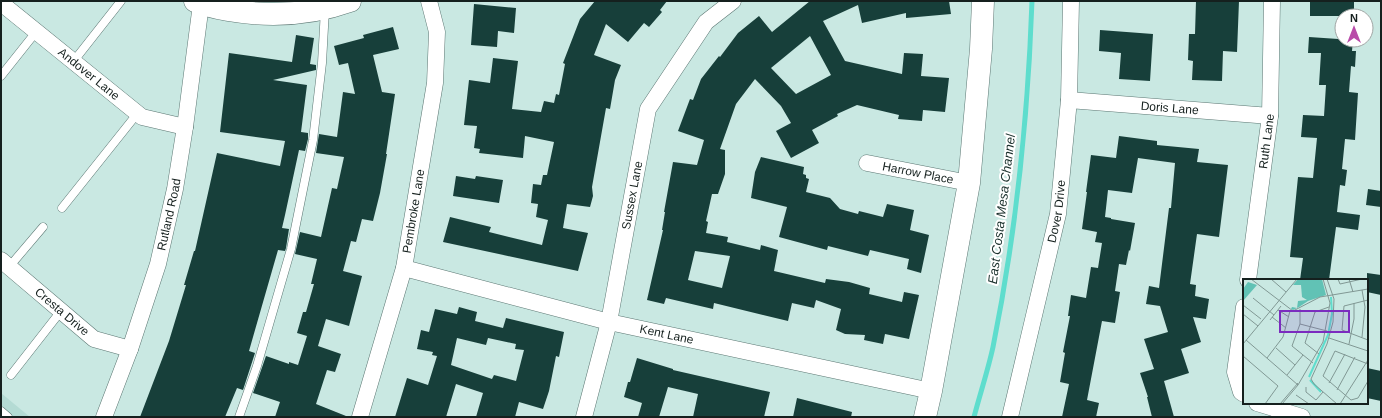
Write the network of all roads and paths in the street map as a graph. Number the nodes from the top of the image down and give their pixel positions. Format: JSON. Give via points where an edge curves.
{"nodes":[{"id":1,"x":121,"y":1,"type":"edge"},
{"id":2,"x":350,"y":1,"type":"edge"},
{"id":3,"x":429,"y":1,"type":"edge"},
{"id":4,"x":733,"y":1,"type":"edge"},
{"id":5,"x":983,"y":1,"type":"edge"},
{"id":6,"x":1071,"y":1,"type":"edge"},
{"id":7,"x":1272,"y":1,"type":"edge"},
{"id":8,"x":1,"y":2,"type":"edge"},
{"id":9,"x":198,"y":2,"type":"edge"},
{"id":10,"x":325,"y":8,"type":"junction"},
{"id":11,"x":36,"y":32,"type":"junction"},
{"id":12,"x":73,"y":62,"type":"junction"},
{"id":13,"x":1,"y":76,"type":"edge"},
{"id":14,"x":1069,"y":100,"type":"junction"},
{"id":15,"x":137,"y":114,"type":"junction"},
{"id":16,"x":1270,"y":116,"type":"junction"},
{"id":17,"x":185,"y":127,"type":"junction"},
{"id":18,"x":868,"y":163,"type":"dead end"},
{"id":19,"x":969,"y":183,"type":"junction"},
{"id":20,"x":62,"y":208,"type":"dead end"},
{"id":21,"x":43,"y":227,"type":"dead end"},
{"id":22,"x":5,"y":264,"type":"edge"},
{"id":23,"x":404,"y":268,"type":"junction"},
{"id":24,"x":1248,"y":279,"type":"edge"},
{"id":25,"x":61,"y":311,"type":"junction"},
{"id":26,"x":1243,"y":314,"type":"edge"},
{"id":27,"x":609,"y":322,"type":"junction"},
{"id":28,"x":130,"y":349,"type":"junction"},
{"id":29,"x":11,"y":375,"type":"dead end"},
{"id":30,"x":932,"y":390,"type":"junction"},
{"id":31,"x":1242,"y":393,"type":"edge"},
{"id":32,"x":1260,"y":404,"type":"edge"},
{"id":33,"x":1,"y":411,"type":"edge"},
{"id":34,"x":8,"y":417,"type":"edge"},
{"id":35,"x":104,"y":417,"type":"edge"},
{"id":36,"x":239,"y":417,"type":"edge"},
{"id":37,"x":360,"y":417,"type":"edge"},
{"id":38,"x":584,"y":417,"type":"edge"},
{"id":39,"x":925,"y":417,"type":"edge"},
{"id":40,"x":1010,"y":417,"type":"edge"},
{"id":41,"x":1302,"y":417,"type":"edge"}],
"edges":[{"from":1,"to":12,"type":"lane"},
{"from":2,"to":10,"type":"street"},
{"from":3,"to":23,"type":"street","name":"Pembroke Lane","via":[[437,32],[436,83]]},
{"from":4,"to":27,"type":"street","name":"Sussex Lane","via":[[706,22],[648,109]]},
{"from":5,"to":19,"type":"street"},
{"from":6,"to":14,"type":"street","name":"Dover Drive"},
{"from":7,"to":16,"type":"street","name":"Ruth Lane"},
{"from":8,"to":11,"type":"street","name":"Andover Lane"},
{"from":9,"to":10,"type":"street","via":[[215,8],[277,15]]},
{"from":9,"to":17,"type":"street","name":"Rutland Road"},
{"from":10,"to":36,"type":"lane","via":[[313,140],[291,249],[257,366]]},
{"from":11,"to":12,"type":"street","name":"Andover Lane"},
{"from":11,"to":13,"type":"lane"},
{"from":12,"to":15,"type":"street","name":"Andover Lane"},
{"from":14,"to":16,"type":"street","name":"Doris Lane"},
{"from":14,"to":40,"type":"street","name":"Dover Drive","via":[[1058,214]]},
{"from":15,"to":17,"type":"street","name":"Andover Lane"},
{"from":15,"to":20,"type":"lane"},
{"from":16,"to":24,"type":"street","name":"Ruth Lane"},
{"from":17,"to":28,"type":"street","name":"Rutland Road","via":[[175,189],[158,264]]},
{"from":18,"to":19,"type":"street","name":"Harrow Place"},
{"from":19,"to":30,"type":"street"},
{"from":21,"to":22,"type":"lane"},
{"from":22,"to":25,"type":"street","name":"Cresta Drive"},
{"from":23,"to":27,"type":"street","name":"Kent Lane"},
{"from":23,"to":37,"type":"street","name":"Pembroke Lane"},
{"from":25,"to":28,"type":"street","name":"Cresta Drive","via":[[94,339]]},
{"from":25,"to":29,"type":"lane"},
{"from":26,"to":31,"type":"street","via":[[1235,372]]},
{"from":27,"to":30,"type":"street","name":"Kent Lane"},
{"from":27,"to":38,"type":"street","name":"Sussex Lane"},
{"from":28,"to":35,"type":"street","name":"Rutland Road"},
{"from":30,"to":39,"type":"street"},
{"from":32,"to":41,"type":"street"},
{"from":33,"to":34,"type":"lane"}]}
